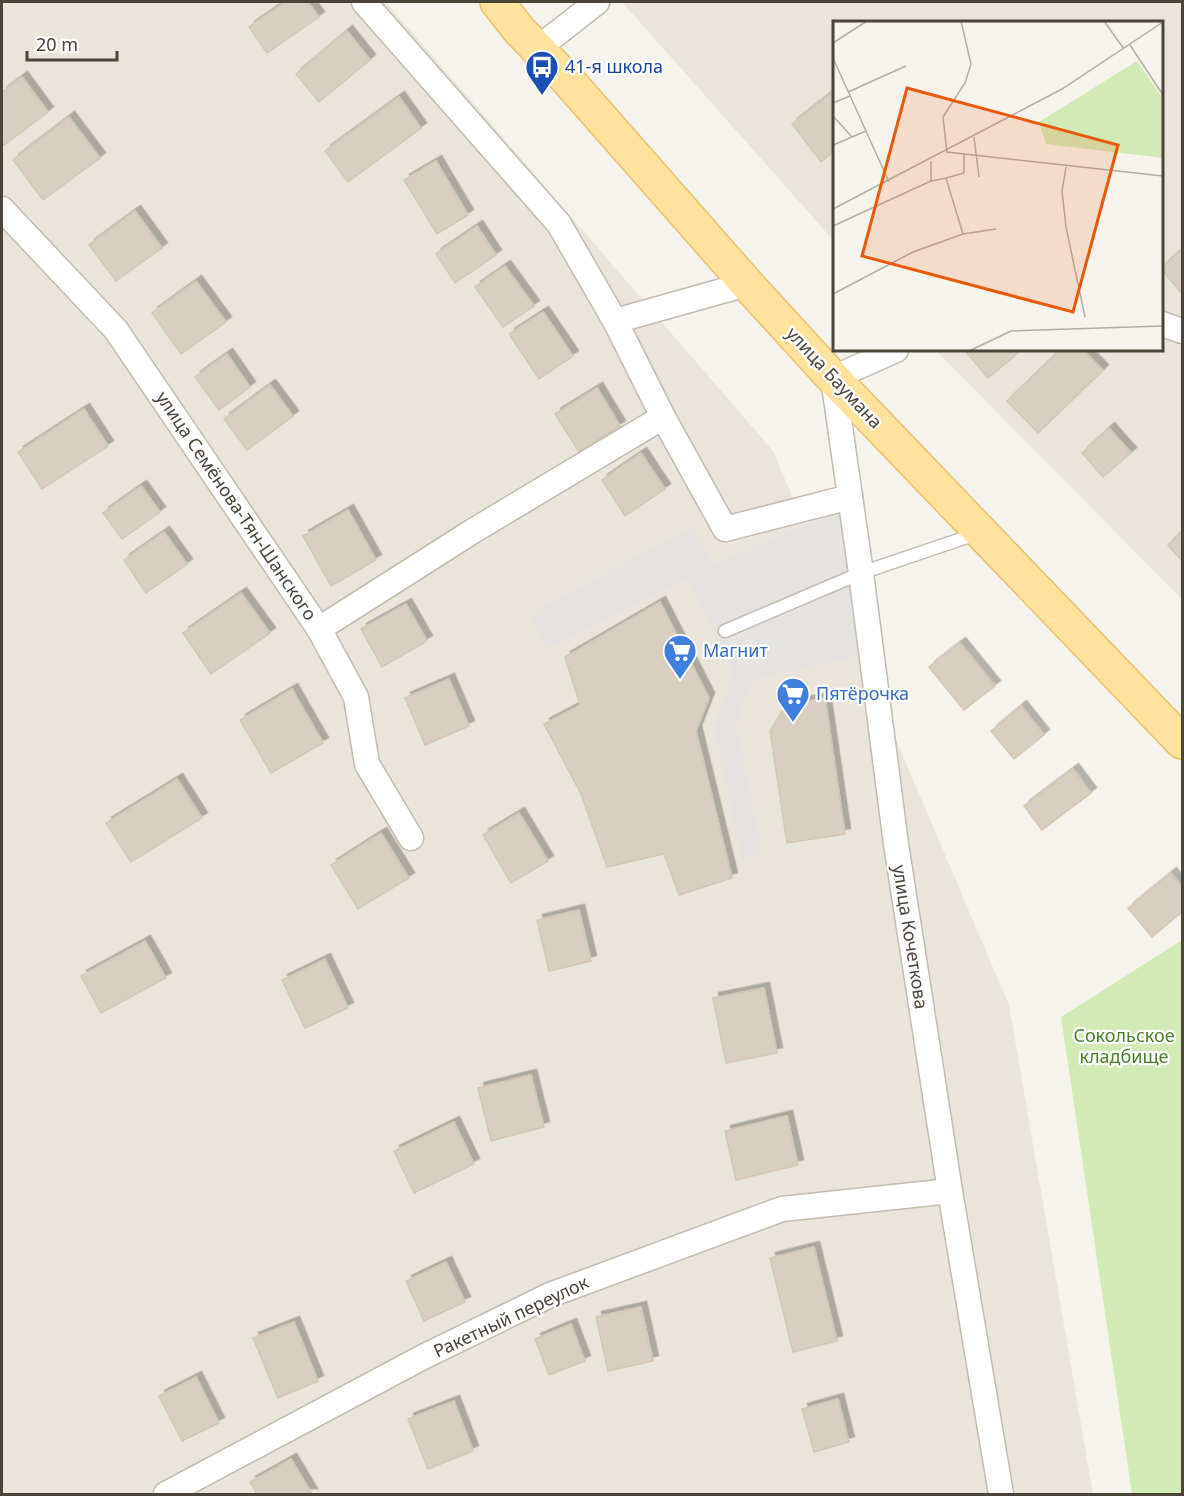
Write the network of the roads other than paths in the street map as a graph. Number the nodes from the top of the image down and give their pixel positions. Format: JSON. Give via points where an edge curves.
{"nodes":[{"id":1,"x":364,"y":2,"type":"edge"},
{"id":2,"x":497,"y":2,"type":"edge"},
{"id":3,"x":597,"y":2,"type":"edge"},
{"id":4,"x":537,"y":49,"type":"junction"},
{"id":5,"x":2,"y":208,"type":"edge"},
{"id":6,"x":747,"y":284,"type":"junction"},
{"id":7,"x":615,"y":321,"type":"junction"},
{"id":8,"x":1163,"y":325,"type":"edge"},
{"id":9,"x":1182,"y":331,"type":"edge"},
{"id":10,"x":894,"y":351,"type":"edge"},
{"id":11,"x":833,"y":378,"type":"junction"},
{"id":12,"x":663,"y":417,"type":"junction"},
{"id":13,"x":850,"y":497,"type":"junction"},
{"id":14,"x":981,"y":533,"type":"junction"},
{"id":15,"x":861,"y":573,"type":"junction"},
{"id":16,"x":320,"y":629,"type":"junction"},
{"id":17,"x":725,"y":631,"type":"dead end"},
{"id":18,"x":1182,"y":742,"type":"edge"},
{"id":19,"x":411,"y":838,"type":"dead end"},
{"id":20,"x":950,"y":1191,"type":"junction"},
{"id":21,"x":166,"y":1494,"type":"edge"},
{"id":22,"x":1001,"y":1494,"type":"edge"}],
"edges":[{"from":1,"to":7,"type":"street","via":[[559,224]]},
{"from":2,"to":4,"type":"main road","name":"улица Баумана"},
{"from":3,"to":4,"type":"street"},
{"from":4,"to":6,"type":"main road","name":"улица Баумана"},
{"from":5,"to":16,"type":"street","name":"улица Семёнова-Тян-Шанского","via":[[116,330]]},
{"from":6,"to":7,"type":"street"},
{"from":6,"to":11,"type":"main road","name":"улица Баумана"},
{"from":7,"to":12,"type":"street"},
{"from":8,"to":9,"type":"street"},
{"from":10,"to":11,"type":"street"},
{"from":11,"to":13,"type":"street","name":"улица Кочеткова"},
{"from":11,"to":14,"type":"main road","name":"улица Баумана"},
{"from":12,"to":13,"type":"street","via":[[725,529]]},
{"from":12,"to":16,"type":"street"},
{"from":13,"to":15,"type":"street","name":"улица Кочеткова"},
{"from":14,"to":15,"type":"lane"},
{"from":14,"to":18,"type":"main road","name":"улица Баумана"},
{"from":15,"to":17,"type":"lane"},
{"from":15,"to":20,"type":"street","name":"улица Кочеткова","via":[[896,844]]},
{"from":16,"to":19,"type":"street","name":"улица Семёнова-Тян-Шанского","via":[[356,697],[367,764]]},
{"from":20,"to":21,"type":"street","name":"Ракетный переулок","via":[[782,1209],[550,1295],[423,1357]]},
{"from":20,"to":22,"type":"street","name":"улица Кочеткова"}]}
